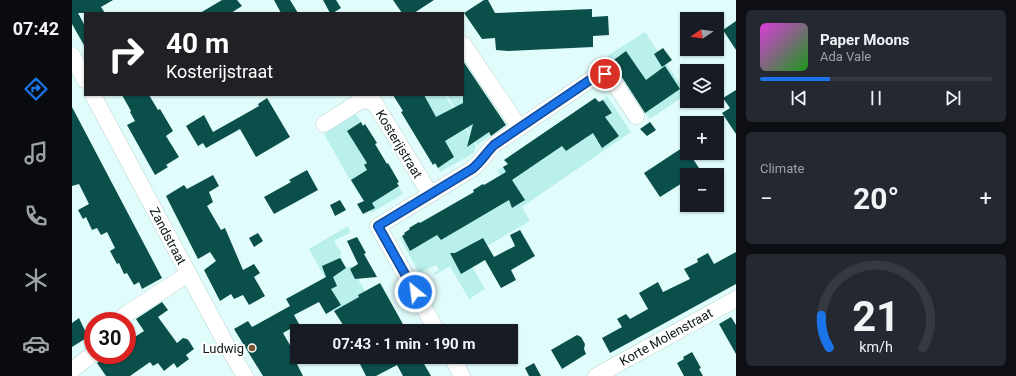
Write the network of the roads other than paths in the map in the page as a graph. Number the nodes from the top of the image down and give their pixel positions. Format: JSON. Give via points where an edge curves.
{"nodes":[{"id":1,"x":464,"y":45,"type":"edge"},
{"id":2,"x":72,"y":55,"type":"edge"},
{"id":3,"x":84,"y":78,"type":"edge"},
{"id":4,"x":94,"y":96,"type":"edge"},
{"id":5,"x":636,"y":116,"type":"dead end"},
{"id":6,"x":324,"y":124,"type":"dead end"},
{"id":7,"x":520,"y":128,"type":"junction"},
{"id":8,"x":430,"y":194,"type":"junction"},
{"id":9,"x":188,"y":274,"type":"junction"},
{"id":10,"x":736,"y":298,"type":"edge"},
{"id":11,"x":130,"y":312,"type":"edge"},
{"id":12,"x":433,"y":324,"type":"edge"},
{"id":13,"x":84,"y":361,"type":"edge"},
{"id":14,"x":456,"y":364,"type":"edge"},
{"id":15,"x":72,"y":370,"type":"edge"},
{"id":16,"x":246,"y":376,"type":"edge"},
{"id":17,"x":462,"y":376,"type":"edge"},
{"id":18,"x":596,"y":376,"type":"edge"}],
"edges":[{"from":1,"to":7,"type":"street"},
{"from":2,"to":3,"type":"street"},
{"from":4,"to":9,"type":"street","name":"Zandstraat"},
{"from":5,"to":7,"type":"street","via":[[610,76],[605,74],[590,80]]},
{"from":6,"to":8,"type":"street","name":"Kosterijstraat","via":[[362,100],[374,102]]},
{"from":7,"to":8,"type":"street","via":[[494,145],[472,169]]},
{"from":8,"to":12,"type":"street","via":[[378,226]]},
{"from":9,"to":11,"type":"street"},
{"from":9,"to":16,"type":"street","name":"Zandstraat"},
{"from":10,"to":18,"type":"street","name":"Korte Molenstraat"},
{"from":13,"to":15,"type":"street"},
{"from":14,"to":17,"type":"street"}]}
